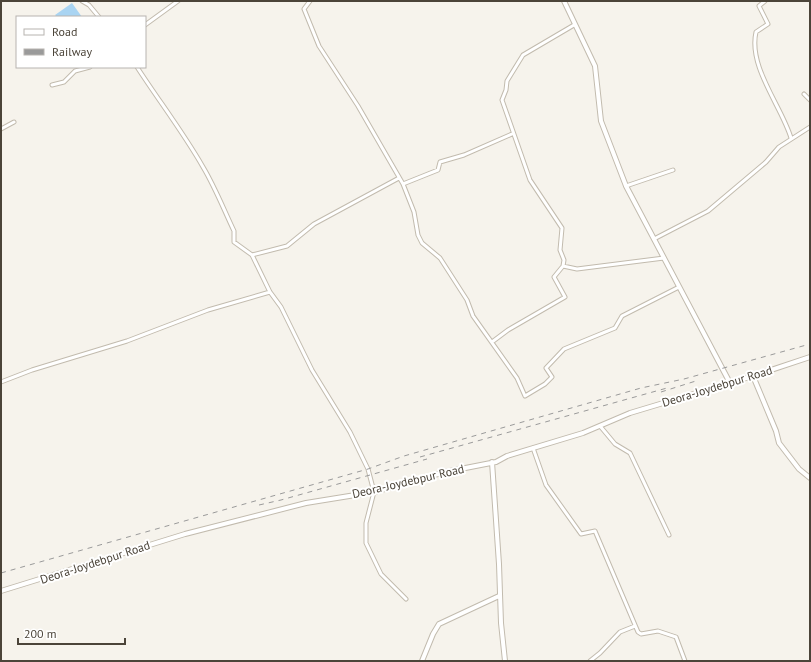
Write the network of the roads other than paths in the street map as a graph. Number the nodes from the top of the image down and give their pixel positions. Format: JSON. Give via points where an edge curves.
{"nodes":[{"id":1,"x":82,"y":1,"type":"edge"},
{"id":2,"x":178,"y":1,"type":"edge"},
{"id":3,"x":310,"y":1,"type":"edge"},
{"id":4,"x":564,"y":1,"type":"edge"},
{"id":5,"x":765,"y":1,"type":"edge"},
{"id":6,"x":98,"y":16,"type":"edge"},
{"id":7,"x":146,"y":24,"type":"edge"},
{"id":8,"x":574,"y":25,"type":"junction"},
{"id":9,"x":86,"y":68,"type":"edge"},
{"id":10,"x":138,"y":68,"type":"edge"},
{"id":11,"x":52,"y":85,"type":"dead end"},
{"id":12,"x":804,"y":94,"type":"dead end"},
{"id":13,"x":810,"y":100,"type":"edge"},
{"id":14,"x":14,"y":122,"type":"dead end"},
{"id":15,"x":810,"y":127,"type":"edge"},
{"id":16,"x":1,"y":129,"type":"edge"},
{"id":17,"x":512,"y":134,"type":"junction"},
{"id":18,"x":791,"y":138,"type":"junction"},
{"id":19,"x":673,"y":170,"type":"dead end"},
{"id":20,"x":399,"y":178,"type":"junction"},
{"id":21,"x":403,"y":184,"type":"junction"},
{"id":22,"x":626,"y":186,"type":"junction"},
{"id":23,"x":654,"y":240,"type":"junction"},
{"id":24,"x":252,"y":255,"type":"junction"},
{"id":25,"x":664,"y":258,"type":"junction"},
{"id":26,"x":563,"y":266,"type":"junction"},
{"id":27,"x":680,"y":287,"type":"junction"},
{"id":28,"x":270,"y":292,"type":"junction"},
{"id":29,"x":492,"y":342,"type":"junction"},
{"id":30,"x":810,"y":357,"type":"edge"},
{"id":31,"x":753,"y":376,"type":"junction"},
{"id":32,"x":1,"y":382,"type":"edge"},
{"id":33,"x":730,"y":383,"type":"junction"},
{"id":34,"x":600,"y":426,"type":"junction"},
{"id":35,"x":533,"y":448,"type":"junction"},
{"id":36,"x":492,"y":462,"type":"junction"},
{"id":37,"x":810,"y":478,"type":"edge"},
{"id":38,"x":374,"y":492,"type":"junction"},
{"id":39,"x":669,"y":535,"type":"dead end"},
{"id":40,"x":1,"y":591,"type":"edge"},
{"id":41,"x":499,"y":596,"type":"junction"},
{"id":42,"x":406,"y":599,"type":"dead end"},
{"id":43,"x":634,"y":626,"type":"junction"},
{"id":44,"x":422,"y":661,"type":"edge"},
{"id":45,"x":505,"y":661,"type":"edge"},
{"id":46,"x":590,"y":661,"type":"edge"},
{"id":47,"x":685,"y":661,"type":"edge"}],
"edges":[{"from":1,"to":6,"type":"street"},
{"from":2,"to":7,"type":"street"},
{"from":3,"to":20,"type":"street","via":[[304,9],[305,15],[319,46],[358,106]]},
{"from":4,"to":8,"type":"street"},
{"from":5,"to":18,"type":"street","via":[[759,6],[768,24],[756,32],[754,42],[767,88],[787,123]]},
{"from":8,"to":17,"type":"street","via":[[524,55],[506,81],[502,101]]},
{"from":8,"to":22,"type":"street","via":[[595,66],[601,121]]},
{"from":9,"to":11,"type":"street","via":[[75,71],[64,82]]},
{"from":10,"to":24,"type":"street","via":[[204,168],[234,231],[234,242]]},
{"from":12,"to":13,"type":"street"},
{"from":14,"to":16,"type":"street"},
{"from":15,"to":18,"type":"street"},
{"from":17,"to":21,"type":"street","via":[[464,155],[440,162],[438,170]]},
{"from":17,"to":26,"type":"street","via":[[530,180],[562,228],[560,250],[564,260]]},
{"from":18,"to":23,"type":"street","via":[[707,212]]},
{"from":19,"to":22,"type":"street"},
{"from":20,"to":21,"type":"street"},
{"from":20,"to":24,"type":"street","via":[[314,224],[287,246]]},
{"from":21,"to":29,"type":"street","via":[[414,212],[420,239],[440,258],[473,316]]},
{"from":22,"to":23,"type":"street"},
{"from":23,"to":25,"type":"street"},
{"from":24,"to":28,"type":"street"},
{"from":25,"to":26,"type":"street","via":[[577,269]]},
{"from":25,"to":27,"type":"street"},
{"from":26,"to":29,"type":"street","via":[[554,277],[565,296],[564,299],[508,330]]},
{"from":27,"to":29,"type":"street","via":[[622,316],[616,327],[564,349],[546,368],[552,377],[525,396],[517,378]]},
{"from":27,"to":33,"type":"street"},
{"from":28,"to":32,"type":"street","via":[[208,310],[127,341]]},
{"from":28,"to":38,"type":"street","via":[[281,307],[312,370],[350,432],[368,469]]},
{"from":30,"to":31,"type":"street","name":"Deora-Joydebpur Road"},
{"from":31,"to":33,"type":"street","name":"Deora-Joydebpur Road"},
{"from":31,"to":37,"type":"street","via":[[779,443],[799,469]]},
{"from":33,"to":34,"type":"street","name":"Deora-Joydebpur Road","via":[[630,413]]},
{"from":34,"to":35,"type":"street","name":"Deora-Joydebpur Road"},
{"from":34,"to":39,"type":"street","via":[[615,444],[630,454]]},
{"from":35,"to":36,"type":"street","name":"Deora-Joydebpur Road"},
{"from":35,"to":43,"type":"street","via":[[546,485],[581,534],[595,531]]},
{"from":36,"to":38,"type":"street","name":"Deora-Joydebpur Road"},
{"from":36,"to":41,"type":"street"},
{"from":38,"to":40,"type":"street","name":"Deora-Joydebpur Road","via":[[306,503],[185,534]]},
{"from":38,"to":42,"type":"street","via":[[366,523],[366,543],[381,574]]},
{"from":41,"to":44,"type":"street","via":[[439,624]]},
{"from":41,"to":45,"type":"street"},
{"from":43,"to":46,"type":"street","via":[[620,632]]},
{"from":43,"to":47,"type":"street","via":[[639,633],[658,631],[676,637]]}]}
